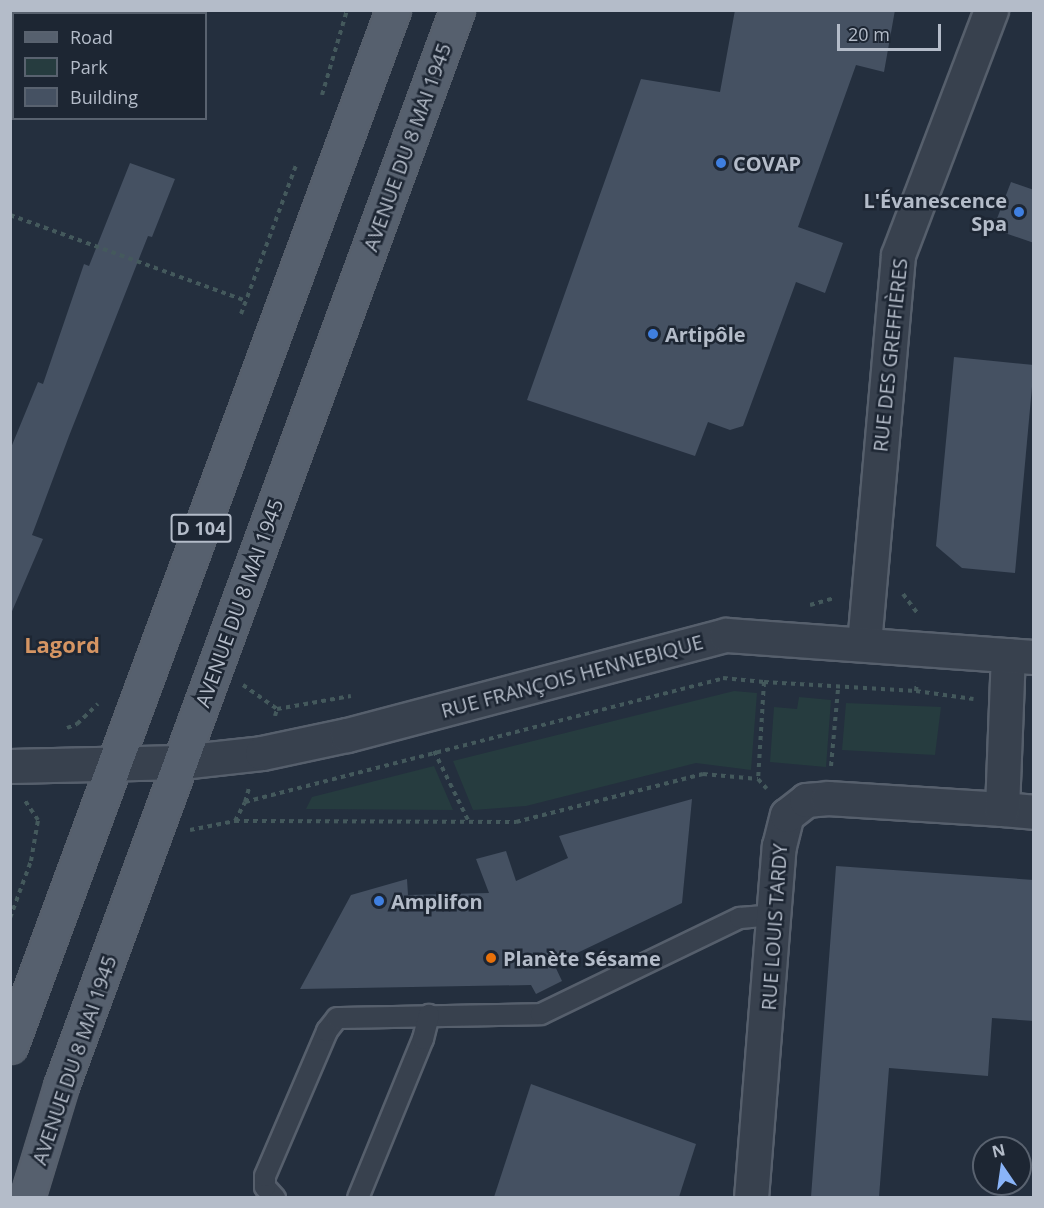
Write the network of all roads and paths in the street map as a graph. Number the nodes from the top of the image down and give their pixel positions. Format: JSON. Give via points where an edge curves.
{"nodes":[{"id":1,"x":347,"y":10,"type":"edge"},
{"id":2,"x":393,"y":10,"type":"edge"},
{"id":3,"x":457,"y":10,"type":"edge"},
{"id":4,"x":991,"y":10,"type":"edge"},
{"id":5,"x":319,"y":105,"type":"dead end"},
{"id":6,"x":298,"y":159,"type":"dead end"},
{"id":7,"x":10,"y":214,"type":"edge"},
{"id":8,"x":244,"y":300,"type":"junction"},
{"id":9,"x":280,"y":314,"type":"junction"},
{"id":10,"x":240,"y":318,"type":"dead end"},
{"id":11,"x":864,"y":644,"type":"junction"},
{"id":12,"x":1021,"y":656,"type":"edge"},
{"id":13,"x":838,"y":689,"type":"dead end"},
{"id":14,"x":916,"y":691,"type":"dead end"},
{"id":15,"x":100,"y":697,"type":"dead end"},
{"id":16,"x":1006,"y":704,"type":"junction"},
{"id":17,"x":434,"y":751,"type":"junction"},
{"id":18,"x":181,"y":762,"type":"junction"},
{"id":19,"x":114,"y":764,"type":"junction"},
{"id":20,"x":19,"y":766,"type":"edge"},
{"id":21,"x":830,"y":774,"type":"dead end"},
{"id":22,"x":758,"y":779,"type":"junction"},
{"id":23,"x":1018,"y":810,"type":"edge"},
{"id":24,"x":787,"y":815,"type":"junction"},
{"id":25,"x":469,"y":822,"type":"junction"},
{"id":26,"x":773,"y":915,"type":"junction"},
{"id":27,"x":10,"y":918,"type":"edge"},
{"id":28,"x":429,"y":1015,"type":"junction"},
{"id":29,"x":10,"y":1046,"type":"edge"},
{"id":30,"x":27,"y":1197,"type":"edge"},
{"id":31,"x":275,"y":1197,"type":"edge"},
{"id":32,"x":358,"y":1197,"type":"edge"},
{"id":33,"x":751,"y":1197,"type":"edge"}],
"edges":[{"from":1,"to":5,"type":"path"},
{"from":2,"to":9,"type":"main road","number":"D 104"},
{"from":3,"to":18,"type":"main road","name":"AVENUE DU 8 MAI 1945","number":"D 104"},
{"from":4,"to":11,"type":"street","name":"RUE DES GREFFIÈRES","via":[[897,255]]},
{"from":6,"to":8,"type":"path"},
{"from":7,"to":8,"type":"path"},
{"from":8,"to":9,"type":"path"},
{"from":8,"to":10,"type":"path"},
{"from":9,"to":19,"type":"main road","number":"D 104"},
{"from":11,"to":12,"type":"street","name":"RUE FRANÇOIS HENNEBIQUE"},
{"from":11,"to":18,"type":"street","name":"RUE FRANÇOIS HENNEBIQUE","via":[[726,635],[347,735],[262,753]]},
{"from":12,"to":16,"type":"street","name":"RUE LOUIS TARDY"},
{"from":13,"to":21,"type":"path"},
{"from":14,"to":16,"type":"path"},
{"from":15,"to":20,"type":"path","via":[[97,706],[77,724],[41,738]]},
{"from":16,"to":23,"type":"street","name":"RUE LOUIS TARDY"},
{"from":17,"to":22,"type":"path","via":[[723,678],[764,682]]},
{"from":17,"to":25,"type":"path"},
{"from":17,"to":25,"type":"path","via":[[244,802],[235,821]]},
{"from":18,"to":19,"type":"street","name":"RUE FRANÇOIS HENNEBIQUE"},
{"from":18,"to":30,"type":"main road","name":"AVENUE DU 8 MAI 1945","number":"D 104","via":[[61,1086]]},
{"from":19,"to":20,"type":"street","name":"RUE FRANÇOIS HENNEBIQUE"},
{"from":19,"to":29,"type":"main road","number":"D 104"},
{"from":20,"to":27,"type":"path","via":[[24,799],[38,820],[31,861]]},
{"from":22,"to":24,"type":"path"},
{"from":22,"to":25,"type":"path","via":[[703,774],[516,822]]},
{"from":23,"to":24,"type":"street","name":"RUE LOUIS TARDY","via":[[828,798],[806,800]]},
{"from":24,"to":26,"type":"street","name":"RUE LOUIS TARDY","via":[[778,846]]},
{"from":26,"to":28,"type":"lane","via":[[740,918],[540,1014]]},
{"from":26,"to":33,"type":"street","name":"RUE LOUIS TARDY"},
{"from":28,"to":31,"type":"lane","via":[[337,1018],[327,1031],[265,1176],[265,1186]]},
{"from":28,"to":32,"type":"lane","via":[[423,1040]]}]}
